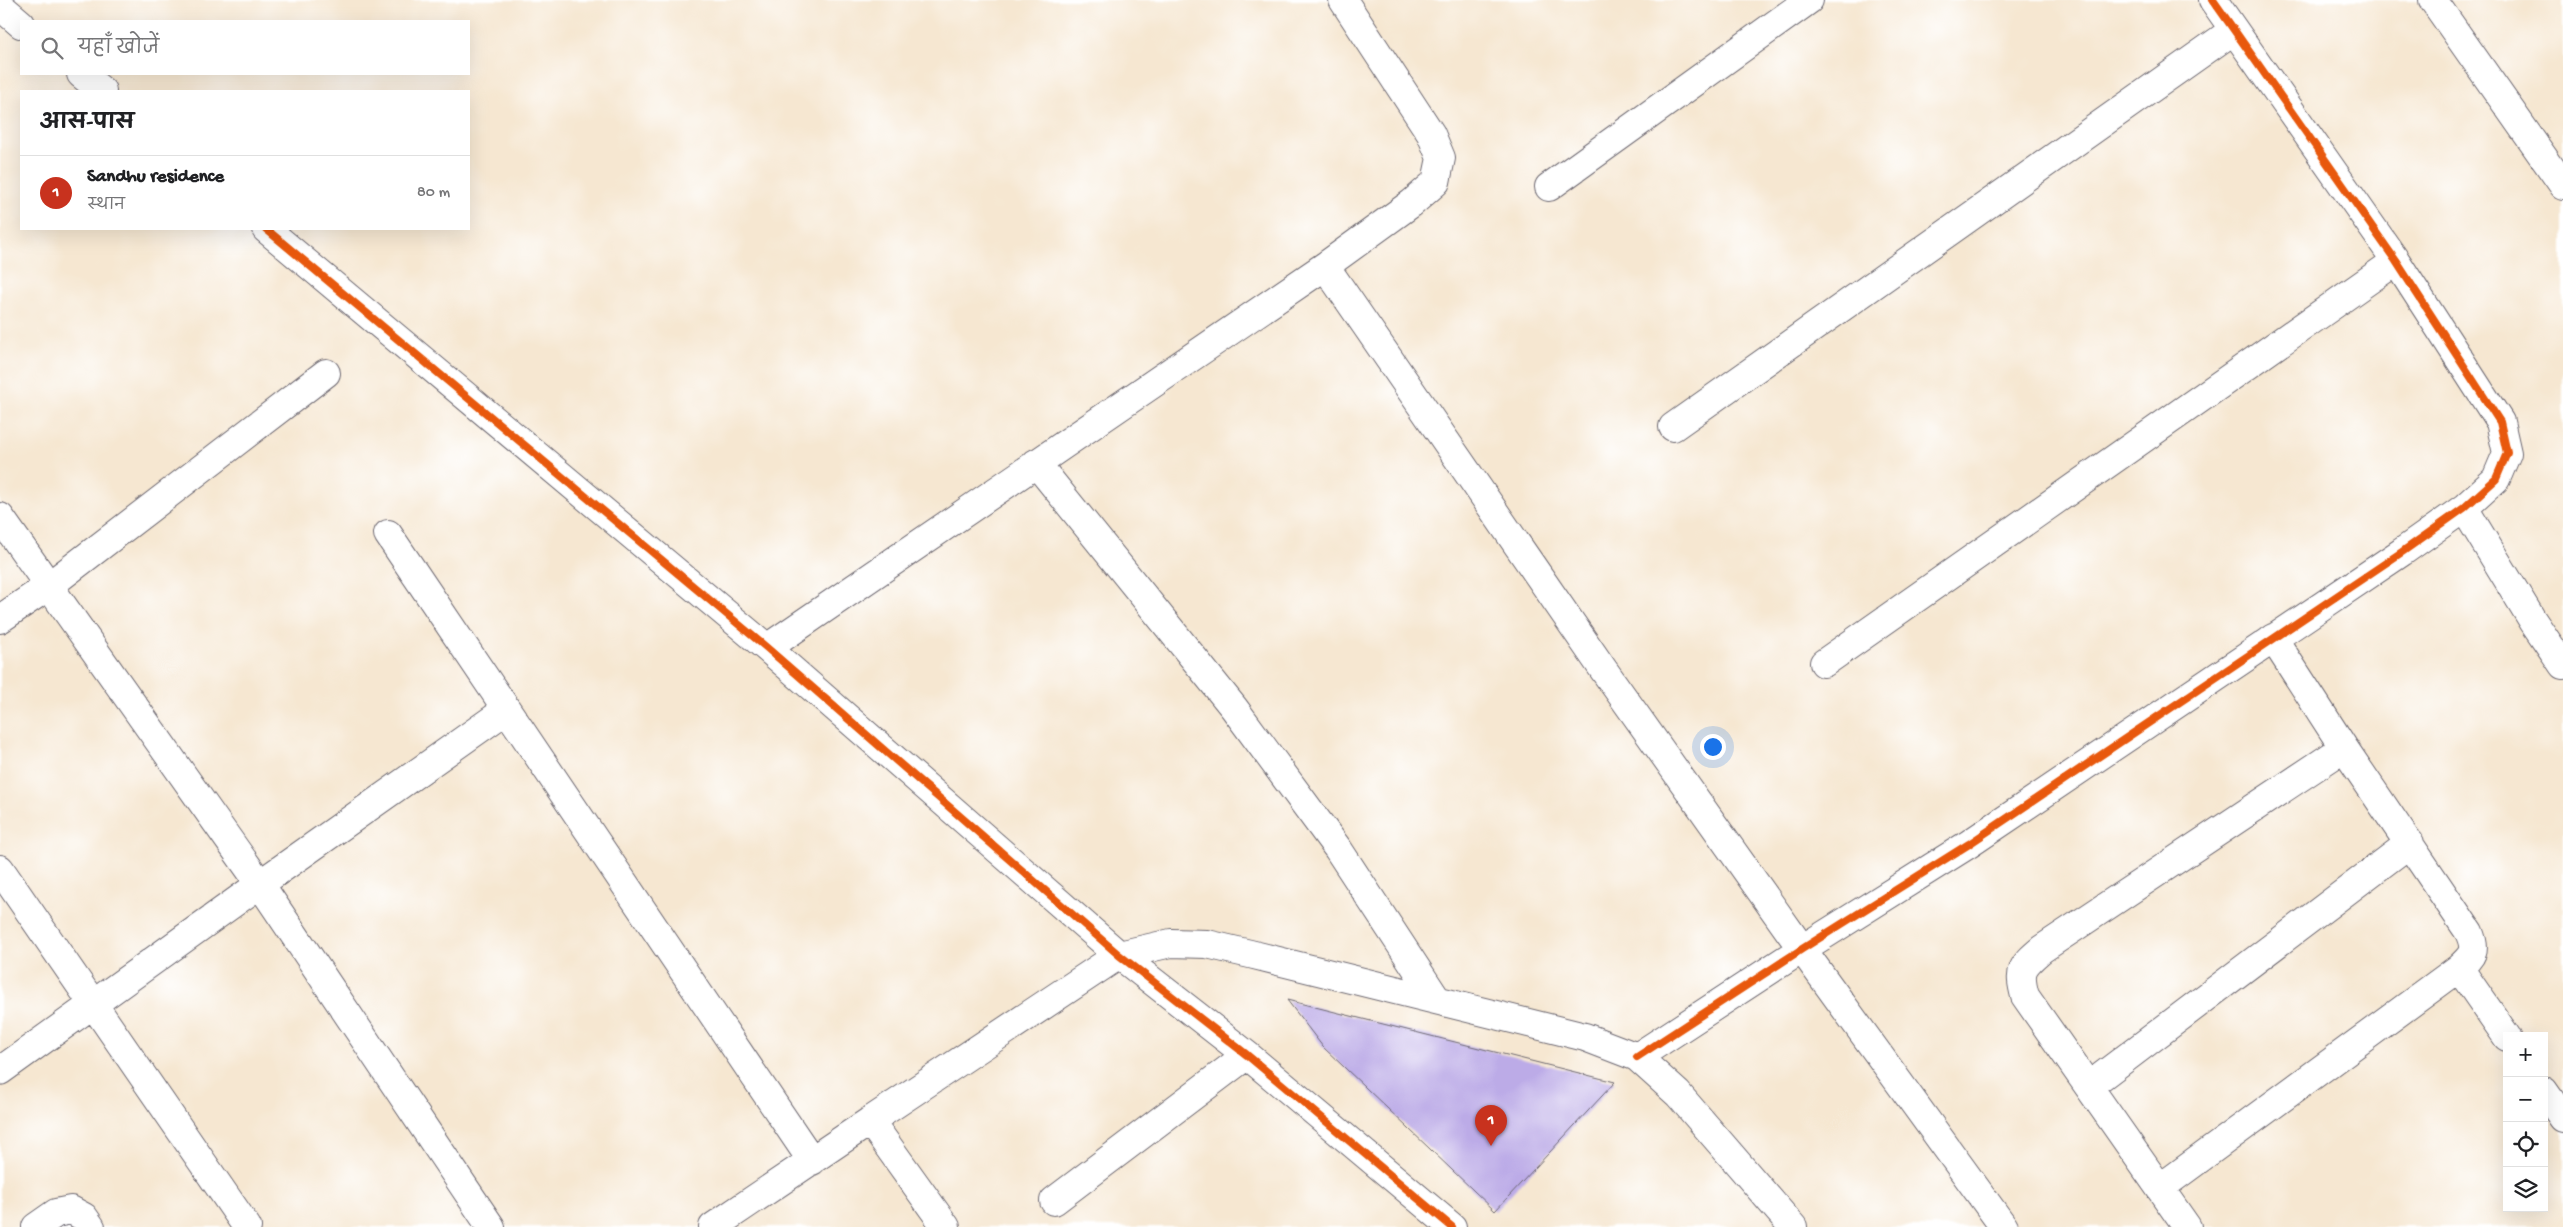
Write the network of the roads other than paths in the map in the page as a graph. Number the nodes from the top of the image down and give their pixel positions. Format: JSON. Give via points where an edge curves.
{"nodes":[{"id":1,"x":1343,"y":0,"type":"edge"},
{"id":2,"x":1809,"y":0,"type":"edge"},
{"id":3,"x":2212,"y":0,"type":"edge"},
{"id":4,"x":2433,"y":0,"type":"edge"},
{"id":5,"x":0,"y":6,"type":"edge"},
{"id":6,"x":20,"y":23,"type":"edge"},
{"id":7,"x":2234,"y":30,"type":"junction"},
{"id":8,"x":82,"y":75,"type":"edge"},
{"id":9,"x":101,"y":90,"type":"edge"},
{"id":10,"x":2563,"y":185,"type":"edge"},
{"id":11,"x":1549,"y":187,"type":"dead end"},
{"id":12,"x":267,"y":230,"type":"edge"},
{"id":13,"x":2396,"y":261,"type":"junction"},
{"id":14,"x":1325,"y":266,"type":"junction"},
{"id":15,"x":326,"y":373,"type":"dead end"},
{"id":16,"x":1673,"y":427,"type":"dead end"},
{"id":17,"x":1036,"y":463,"type":"junction"},
{"id":18,"x":2464,"y":508,"type":"junction"},
{"id":19,"x":0,"y":517,"type":"edge"},
{"id":20,"x":388,"y":534,"type":"dead end"},
{"id":21,"x":50,"y":585,"type":"junction"},
{"id":22,"x":0,"y":619,"type":"edge"},
{"id":23,"x":2273,"y":638,"type":"junction"},
{"id":24,"x":767,"y":648,"type":"junction"},
{"id":25,"x":1824,"y":663,"type":"dead end"},
{"id":26,"x":2563,"y":665,"type":"edge"},
{"id":27,"x":506,"y":710,"type":"junction"},
{"id":28,"x":2344,"y":748,"type":"junction"},
{"id":29,"x":2410,"y":843,"type":"junction"},
{"id":30,"x":0,"y":869,"type":"edge"},
{"id":31,"x":260,"y":884,"type":"junction"},
{"id":32,"x":1802,"y":949,"type":"junction"},
{"id":33,"x":1119,"y":955,"type":"junction"},
{"id":34,"x":2459,"y":968,"type":"junction"},
{"id":35,"x":1437,"y":1000,"type":"junction"},
{"id":36,"x":93,"y":1005,"type":"junction"},
{"id":37,"x":2504,"y":1032,"type":"edge"},
{"id":38,"x":1247,"y":1055,"type":"junction"},
{"id":39,"x":1637,"y":1057,"type":"junction"},
{"id":40,"x":0,"y":1071,"type":"edge"},
{"id":41,"x":2090,"y":1086,"type":"junction"},
{"id":42,"x":2548,"y":1097,"type":"edge"},
{"id":43,"x":2563,"y":1118,"type":"edge"},
{"id":44,"x":870,"y":1121,"type":"junction"},
{"id":45,"x":812,"y":1161,"type":"junction"},
{"id":46,"x":2160,"y":1188,"type":"junction"},
{"id":47,"x":1054,"y":1201,"type":"dead end"},
{"id":48,"x":485,"y":1225,"type":"edge"},
{"id":49,"x":36,"y":1227,"type":"edge"},
{"id":50,"x":91,"y":1227,"type":"edge"},
{"id":51,"x":247,"y":1227,"type":"edge"},
{"id":52,"x":713,"y":1227,"type":"edge"},
{"id":53,"x":946,"y":1227,"type":"edge"},
{"id":54,"x":1452,"y":1227,"type":"edge"},
{"id":55,"x":1793,"y":1227,"type":"edge"},
{"id":56,"x":2004,"y":1227,"type":"edge"},
{"id":57,"x":2187,"y":1227,"type":"edge"}],
"edges":[{"from":1,"to":14,"type":"street","via":[[1431,134],[1440,158],[1436,182]]},
{"from":2,"to":11,"type":"street"},
{"from":3,"to":7,"type":"street"},
{"from":4,"to":10,"type":"street"},
{"from":5,"to":6,"type":"street"},
{"from":7,"to":13,"type":"street"},
{"from":7,"to":16,"type":"street"},
{"from":8,"to":9,"type":"street"},
{"from":12,"to":24,"type":"street"},
{"from":13,"to":18,"type":"street","via":[[2500,422],[2507,453],[2496,479]]},
{"from":13,"to":25,"type":"street"},
{"from":14,"to":17,"type":"street"},
{"from":14,"to":32,"type":"street","via":[[1489,506]]},
{"from":15,"to":21,"type":"street"},
{"from":17,"to":24,"type":"street"},
{"from":17,"to":35,"type":"street","via":[[1234,708],[1338,849]]},
{"from":18,"to":23,"type":"street"},
{"from":18,"to":26,"type":"street"},
{"from":19,"to":21,"type":"street"},
{"from":20,"to":27,"type":"street"},
{"from":21,"to":22,"type":"street"},
{"from":21,"to":31,"type":"street"},
{"from":23,"to":28,"type":"street"},
{"from":23,"to":32,"type":"street","via":[[1970,844]]},
{"from":24,"to":33,"type":"street"},
{"from":27,"to":31,"type":"street"},
{"from":27,"to":45,"type":"street"},
{"from":28,"to":29,"type":"street"},
{"from":28,"to":41,"type":"street","via":[[2026,962],[2020,977],[2025,996]]},
{"from":29,"to":34,"type":"street","via":[[2474,944],[2473,954]]},
{"from":29,"to":41,"type":"street"},
{"from":30,"to":36,"type":"street"},
{"from":31,"to":36,"type":"street"},
{"from":31,"to":48,"type":"street"},
{"from":32,"to":39,"type":"street"},
{"from":32,"to":56,"type":"street"},
{"from":33,"to":35,"type":"street","via":[[1171,943],[1207,944]]},
{"from":33,"to":38,"type":"street"},
{"from":33,"to":44,"type":"street"},
{"from":34,"to":37,"type":"street"},
{"from":34,"to":46,"type":"street"},
{"from":35,"to":39,"type":"street","via":[[1584,1037]]},
{"from":36,"to":40,"type":"street"},
{"from":36,"to":51,"type":"street"},
{"from":38,"to":47,"type":"street"},
{"from":38,"to":54,"type":"street"},
{"from":39,"to":55,"type":"street","via":[[1678,1094]]},
{"from":41,"to":46,"type":"street"},
{"from":42,"to":43,"type":"street"},
{"from":44,"to":45,"type":"street"},
{"from":44,"to":53,"type":"street"},
{"from":45,"to":52,"type":"street"},
{"from":46,"to":57,"type":"street"},
{"from":49,"to":50,"type":"street","via":[[56,1214],[71,1210],[84,1217]]}]}
